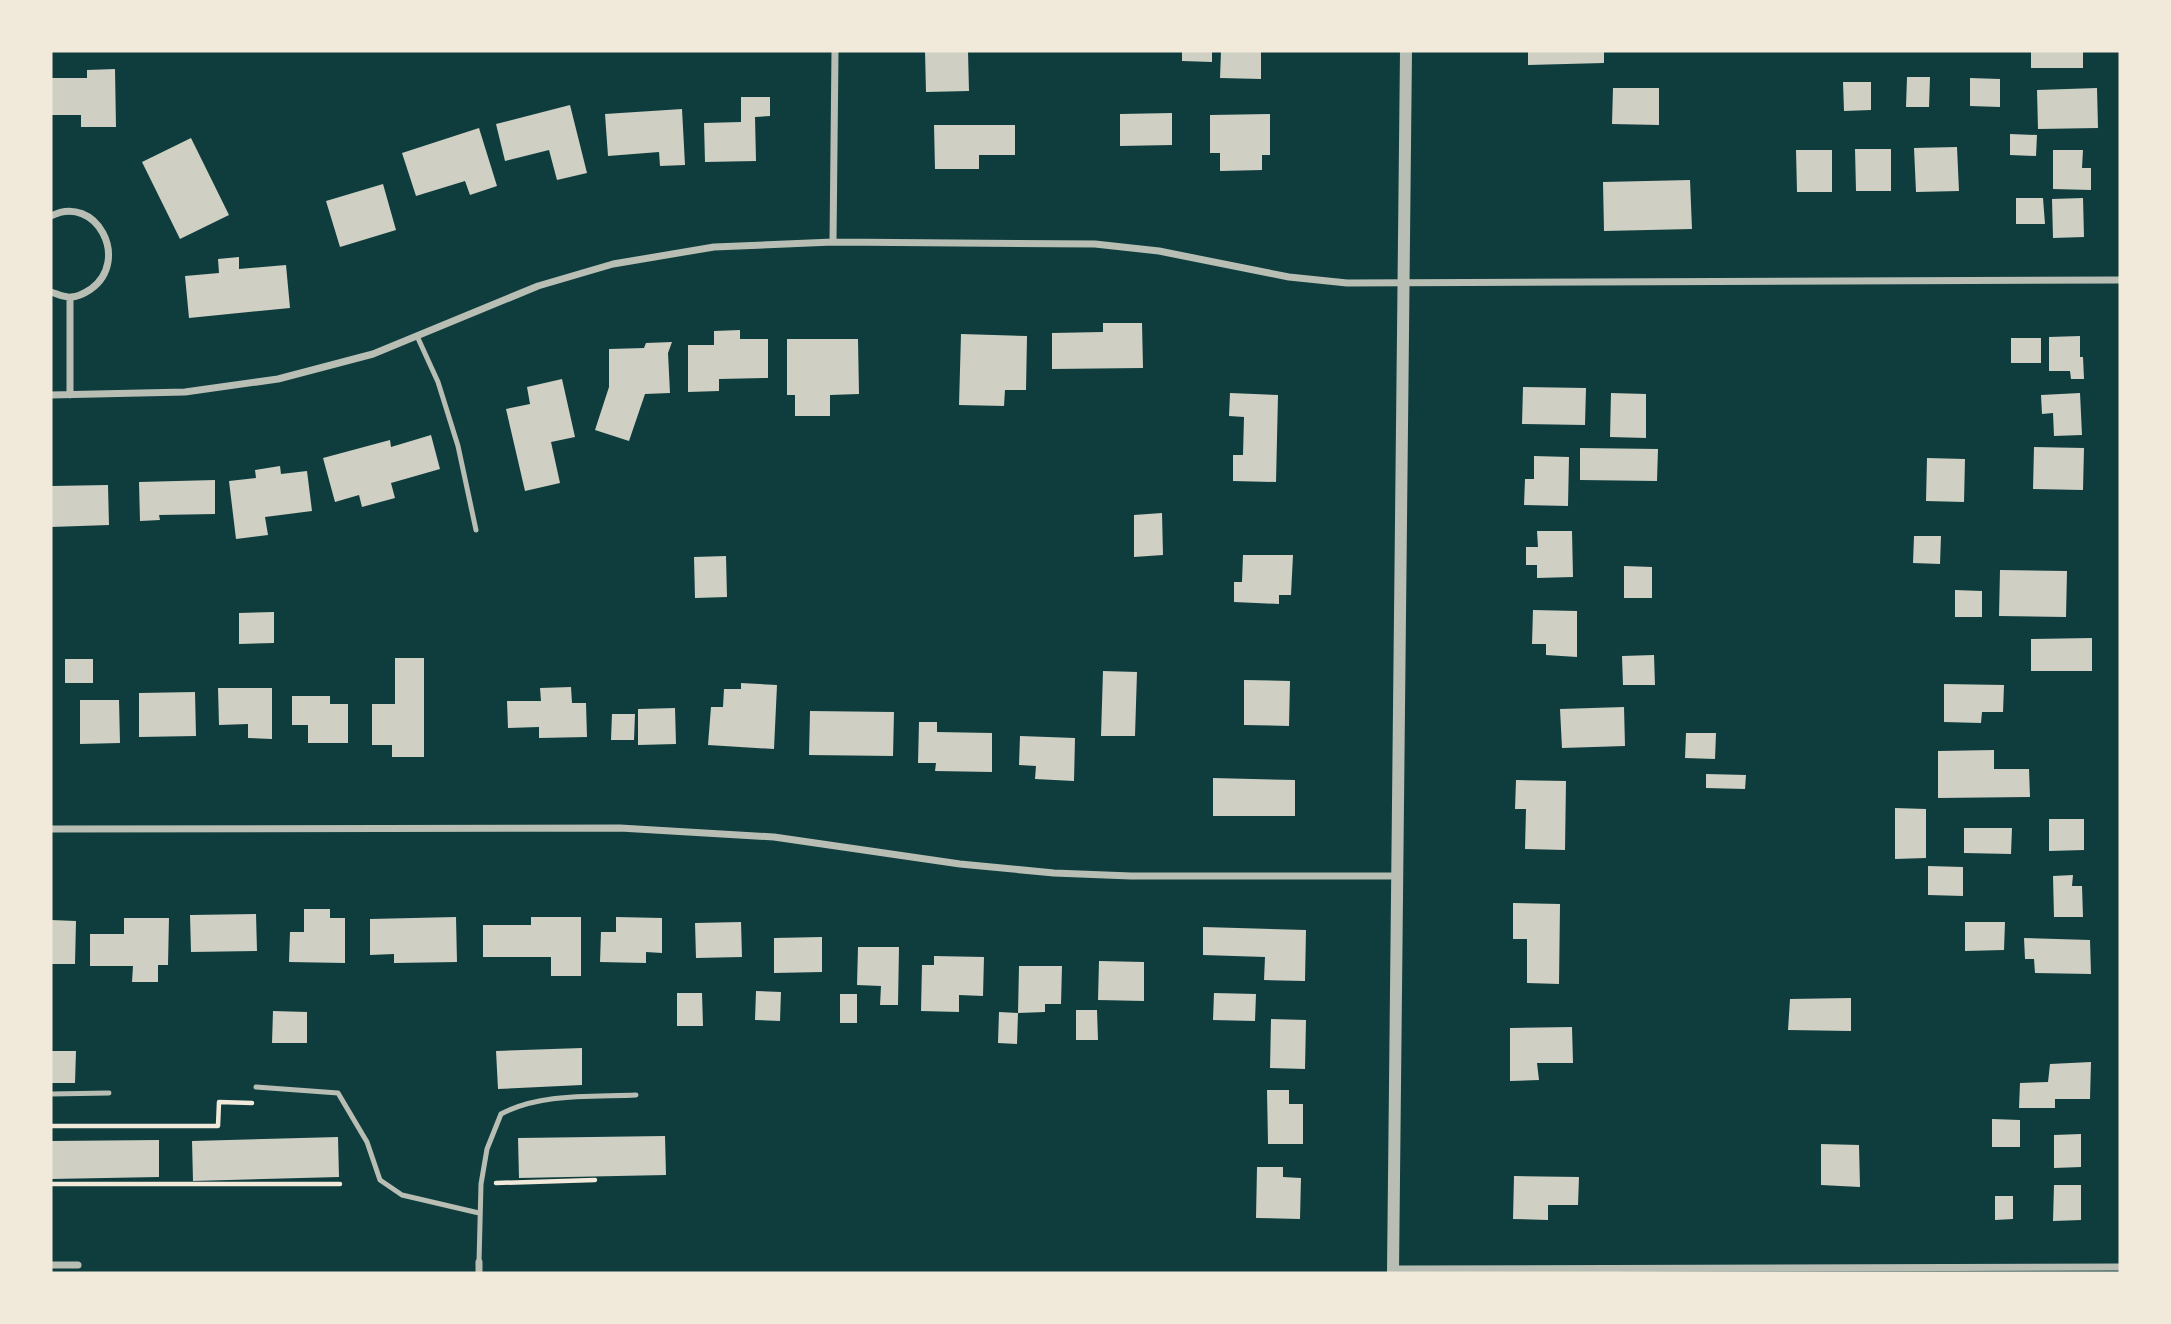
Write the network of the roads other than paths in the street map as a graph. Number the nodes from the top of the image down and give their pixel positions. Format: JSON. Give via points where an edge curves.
{"nodes":[{"id":1,"x":835,"y":51,"type":"edge"},
{"id":2,"x":1406,"y":51,"type":"edge"},
{"id":3,"x":51,"y":216,"type":"edge"},
{"id":4,"x":833,"y":242,"type":"junction"},
{"id":5,"x":2120,"y":280,"type":"edge"},
{"id":6,"x":1404,"y":282,"type":"junction"},
{"id":7,"x":51,"y":292,"type":"edge"},
{"id":8,"x":70,"y":298,"type":"junction"},
{"id":9,"x":417,"y":336,"type":"junction"},
{"id":10,"x":51,"y":395,"type":"edge"},
{"id":11,"x":70,"y":395,"type":"junction"},
{"id":12,"x":476,"y":530,"type":"dead end"},
{"id":13,"x":51,"y":828,"type":"edge"},
{"id":14,"x":1398,"y":876,"type":"junction"},
{"id":15,"x":256,"y":1087,"type":"dead end"},
{"id":16,"x":109,"y":1093,"type":"dead end"},
{"id":17,"x":51,"y":1094,"type":"edge"},
{"id":18,"x":636,"y":1095,"type":"dead end"},
{"id":19,"x":479,"y":1213,"type":"junction"},
{"id":20,"x":479,"y":1262,"type":"joint"},
{"id":21,"x":51,"y":1265,"type":"edge"},
{"id":22,"x":78,"y":1265,"type":"dead end"},
{"id":23,"x":2120,"y":1267,"type":"edge"},
{"id":24,"x":1393,"y":1271,"type":"edge"},
{"id":25,"x":479,"y":1273,"type":"edge"}],
"edges":[{"from":1,"to":4,"type":"street"},
{"from":2,"to":6,"type":"street"},
{"from":3,"to":8,"type":"street","via":[[69,211],[91,219],[103,232],[109,251],[98,284]]},
{"from":4,"to":6,"type":"street","via":[[1095,244],[1159,251],[1289,277]]},
{"from":4,"to":9,"type":"street","via":[[714,247],[613,264],[538,286]]},
{"from":5,"to":6,"type":"street"},
{"from":6,"to":14,"type":"street"},
{"from":7,"to":8,"type":"street"},
{"from":8,"to":11,"type":"street"},
{"from":9,"to":11,"type":"street","via":[[373,354],[278,379],[185,392]]},
{"from":9,"to":12,"type":"lane","via":[[438,382],[458,446]]},
{"from":10,"to":11,"type":"street"},
{"from":13,"to":14,"type":"street","via":[[620,828],[774,837],[1054,873]]},
{"from":14,"to":24,"type":"street"},
{"from":15,"to":19,"type":"lane","via":[[338,1093],[367,1142],[380,1180],[402,1195]]},
{"from":16,"to":17,"type":"lane"},
{"from":18,"to":19,"type":"lane","via":[[545,1100],[517,1105],[501,1114],[487,1149]]},
{"from":19,"to":20,"type":"lane"},
{"from":20,"to":25,"type":"street"},
{"from":21,"to":22,"type":"street"},
{"from":23,"to":24,"type":"street"}]}
